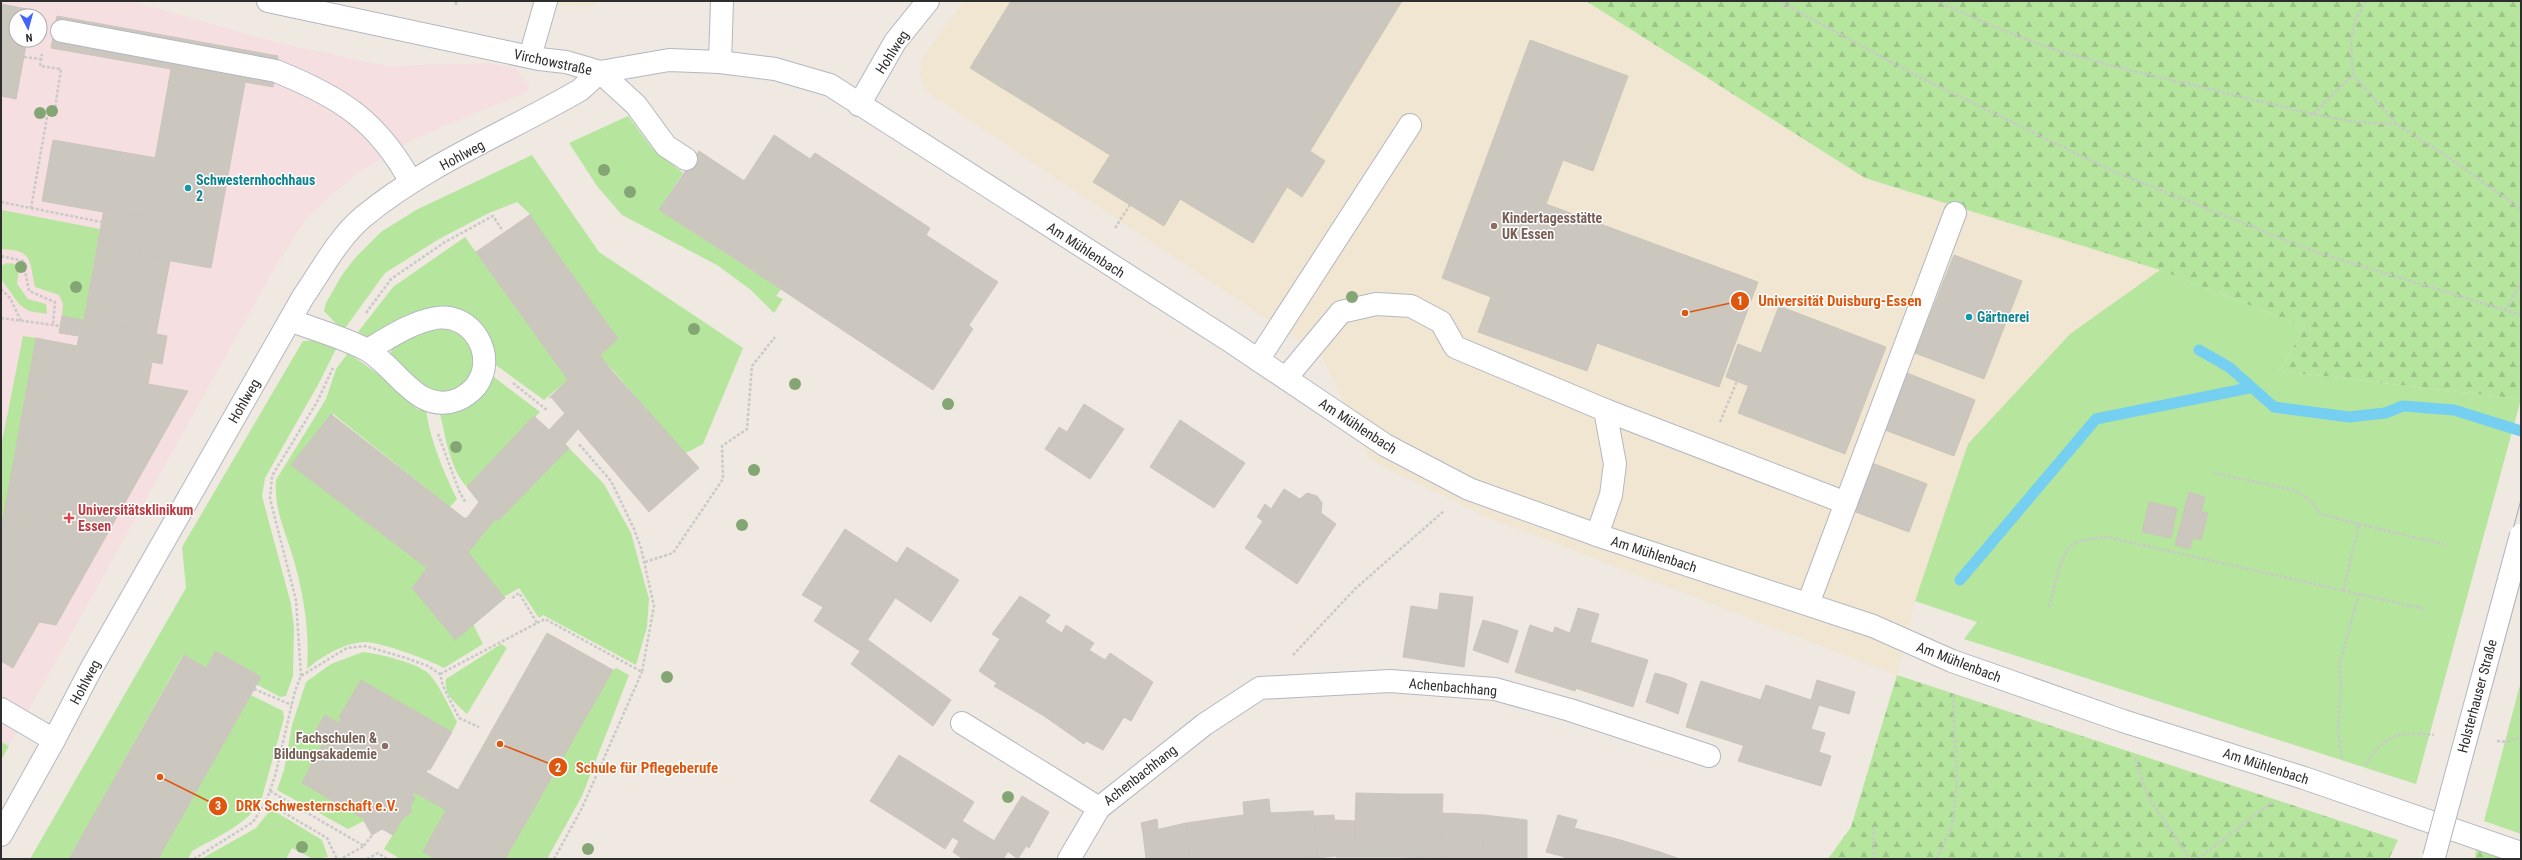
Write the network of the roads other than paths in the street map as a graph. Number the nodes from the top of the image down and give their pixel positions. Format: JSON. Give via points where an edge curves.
{"nodes":[{"id":1,"x":268,"y":1,"type":"edge"},
{"id":2,"x":546,"y":1,"type":"edge"},
{"id":3,"x":722,"y":1,"type":"edge"},
{"id":4,"x":928,"y":1,"type":"edge"},
{"id":5,"x":310,"y":6,"type":"edge"},
{"id":6,"x":62,"y":31,"type":"dead end"},
{"id":7,"x":530,"y":57,"type":"junction"},
{"id":8,"x":720,"y":62,"type":"junction"},
{"id":9,"x":600,"y":72,"type":"junction"},
{"id":10,"x":859,"y":105,"type":"junction"},
{"id":11,"x":1410,"y":125,"type":"dead end"},
{"id":12,"x":686,"y":159,"type":"dead end"},
{"id":13,"x":411,"y":182,"type":"junction"},
{"id":14,"x":1955,"y":213,"type":"dead end"},
{"id":15,"x":290,"y":320,"type":"junction"},
{"id":16,"x":368,"y":350,"type":"junction"},
{"id":17,"x":1258,"y":360,"type":"junction"},
{"id":18,"x":1286,"y":378,"type":"junction"},
{"id":19,"x":1605,"y":410,"type":"junction"},
{"id":20,"x":1846,"y":503,"type":"junction"},
{"id":21,"x":1597,"y":535,"type":"junction"},
{"id":22,"x":2521,"y":535,"type":"edge"},
{"id":23,"x":1808,"y":604,"type":"junction"},
{"id":24,"x":1,"y":709,"type":"edge"},
{"id":25,"x":962,"y":723,"type":"dead end"},
{"id":26,"x":54,"y":740,"type":"junction"},
{"id":27,"x":1709,"y":756,"type":"dead end"},
{"id":28,"x":1099,"y":808,"type":"junction"},
{"id":29,"x":1,"y":835,"type":"edge"},
{"id":30,"x":2521,"y":853,"type":"edge"},
{"id":31,"x":2433,"y":858,"type":"edge"},
{"id":32,"x":1069,"y":859,"type":"edge"}],
"edges":[{"from":1,"to":5,"type":"street","name":"Virchowstraße"},
{"from":2,"to":7,"type":"street"},
{"from":3,"to":8,"type":"street"},
{"from":4,"to":10,"type":"street","name":"Hohlweg","via":[[895,42]]},
{"from":5,"to":7,"type":"street","name":"Virchowstraße"},
{"from":6,"to":13,"type":"street","via":[[276,71],[301,81],[336,98],[366,121],[397,158]]},
{"from":7,"to":9,"type":"street","name":"Virchowstraße","via":[[566,62]]},
{"from":8,"to":9,"type":"street","name":"Virchowstraße","via":[[669,60]]},
{"from":8,"to":10,"type":"street","name":"Virchowstraße","via":[[775,69],[830,85]]},
{"from":9,"to":12,"type":"street","via":[[636,105],[666,146]]},
{"from":9,"to":13,"type":"street","name":"Hohlweg","via":[[564,100]]},
{"from":10,"to":17,"type":"street","name":"Am Mühlenbach"},
{"from":11,"to":17,"type":"street"},
{"from":13,"to":15,"type":"street","name":"Hohlweg","via":[[362,218],[332,254]]},
{"from":14,"to":20,"type":"street"},
{"from":15,"to":16,"type":"street"},
{"from":15,"to":26,"type":"street","name":"Hohlweg","via":[[91,669]]},
{"from":16,"to":16,"type":"street","via":[[422,398],[435,402],[450,402],[464,397],[476,386],[486,365],[482,346],[476,334],[453,319],[436,318],[397,332]]},
{"from":17,"to":18,"type":"street","name":"Am Mühlenbach"},
{"from":18,"to":19,"type":"street","via":[[1341,312],[1376,304],[1412,306],[1441,322],[1455,347]]},
{"from":18,"to":21,"type":"street","name":"Am Mühlenbach","via":[[1385,445],[1469,489]]},
{"from":19,"to":20,"type":"street"},
{"from":19,"to":21,"type":"street","via":[[1615,464],[1611,495]]},
{"from":20,"to":23,"type":"street"},
{"from":21,"to":23,"type":"street","name":"Am Mühlenbach"},
{"from":22,"to":31,"type":"street","name":"Holsterhauser Straße","bridge":true},
{"from":23,"to":30,"type":"street","name":"Am Mühlenbach","via":[[1873,626],[1952,661],[2123,722],[2304,778]]},
{"from":24,"to":26,"type":"street"},
{"from":25,"to":28,"type":"street","name":"Achenbachhang"},
{"from":26,"to":29,"type":"street","name":"Hohlweg"},
{"from":27,"to":28,"type":"street","name":"Achenbachhang","via":[[1570,710],[1495,689],[1390,681],[1260,688],[1205,724]]},
{"from":28,"to":32,"type":"street","name":"Achenbachhang"}]}
